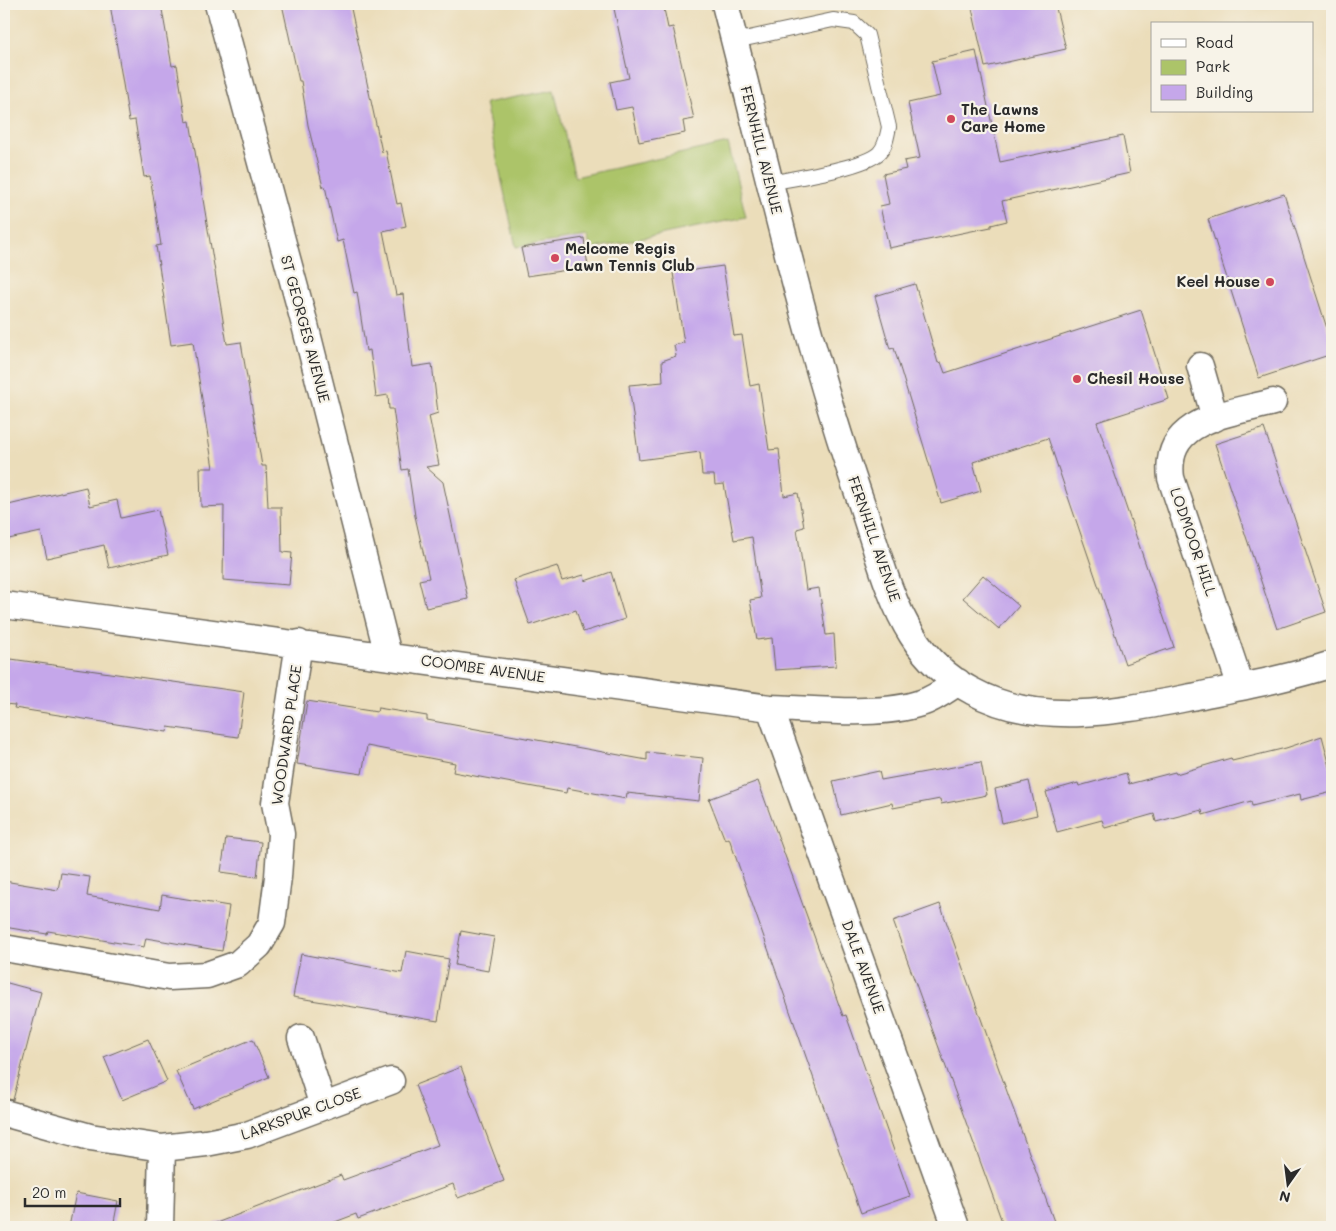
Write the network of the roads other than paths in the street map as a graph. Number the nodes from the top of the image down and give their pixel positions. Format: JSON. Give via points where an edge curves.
{"nodes":[{"id":1,"x":218,"y":4,"type":"edge"},
{"id":2,"x":725,"y":4,"type":"edge"},
{"id":3,"x":735,"y":41,"type":"junction"},
{"id":4,"x":770,"y":183,"type":"junction"},
{"id":5,"x":1200,"y":366,"type":"dead end"},
{"id":6,"x":1273,"y":402,"type":"dead end"},
{"id":7,"x":1215,"y":418,"type":"junction"},
{"id":8,"x":4,"y":605,"type":"edge"},
{"id":9,"x":299,"y":644,"type":"junction"},
{"id":10,"x":388,"y":655,"type":"junction"},
{"id":11,"x":1332,"y":666,"type":"edge"},
{"id":12,"x":958,"y":682,"type":"junction"},
{"id":13,"x":1241,"y":687,"type":"junction"},
{"id":14,"x":770,"y":708,"type":"junction"},
{"id":15,"x":4,"y":948,"type":"edge"},
{"id":16,"x":301,"y":1038,"type":"dead end"},
{"id":17,"x":391,"y":1081,"type":"dead end"},
{"id":18,"x":323,"y":1106,"type":"junction"},
{"id":19,"x":4,"y":1113,"type":"edge"},
{"id":20,"x":162,"y":1148,"type":"junction"},
{"id":21,"x":160,"y":1227,"type":"edge"},
{"id":22,"x":956,"y":1227,"type":"edge"}],
"edges":[{"from":1,"to":10,"type":"street","name":"ST GEORGES AVENUE","via":[[305,325]]},
{"from":2,"to":3,"type":"street","name":"FERNHILL AVENUE"},
{"from":3,"to":4,"type":"street","name":"FERNHILL AVENUE"},
{"from":3,"to":4,"type":"lane","via":[[833,20],[854,23],[866,35],[889,127],[881,151],[863,162]]},
{"from":4,"to":12,"type":"street","name":"FERNHILL AVENUE","via":[[830,408],[899,611],[924,653],[940,670]]},
{"from":5,"to":7,"type":"street"},
{"from":6,"to":7,"type":"street","name":"LODMOOR HILL"},
{"from":7,"to":13,"type":"street","name":"LODMOOR HILL","via":[[1187,429],[1170,456],[1169,468]]},
{"from":8,"to":9,"type":"street","name":"COOMBE AVENUE"},
{"from":9,"to":10,"type":"street","name":"COOMBE AVENUE"},
{"from":9,"to":15,"type":"street","name":"WOODWARD PLACE","via":[[275,803],[281,834],[277,886],[272,923],[259,945],[238,964],[207,975],[169,977]]},
{"from":10,"to":14,"type":"street","name":"COOMBE AVENUE"},
{"from":11,"to":13,"type":"street","name":"FERNHILL AVENUE"},
{"from":12,"to":13,"type":"street","name":"FERNHILL AVENUE","via":[[992,700],[1020,708],[1087,714],[1126,710]]},
{"from":12,"to":14,"type":"street","name":"COOMBE AVENUE","via":[[937,696],[908,707],[880,711]]},
{"from":14,"to":22,"type":"street","name":"DALE AVENUE"},
{"from":16,"to":18,"type":"street"},
{"from":17,"to":18,"type":"street","name":"LARKSPUR CLOSE"},
{"from":18,"to":20,"type":"street","name":"LARKSPUR CLOSE","via":[[247,1135]]},
{"from":19,"to":20,"type":"street","name":"LARKSPUR CLOSE","via":[[90,1137]]},
{"from":20,"to":21,"type":"street"}]}
